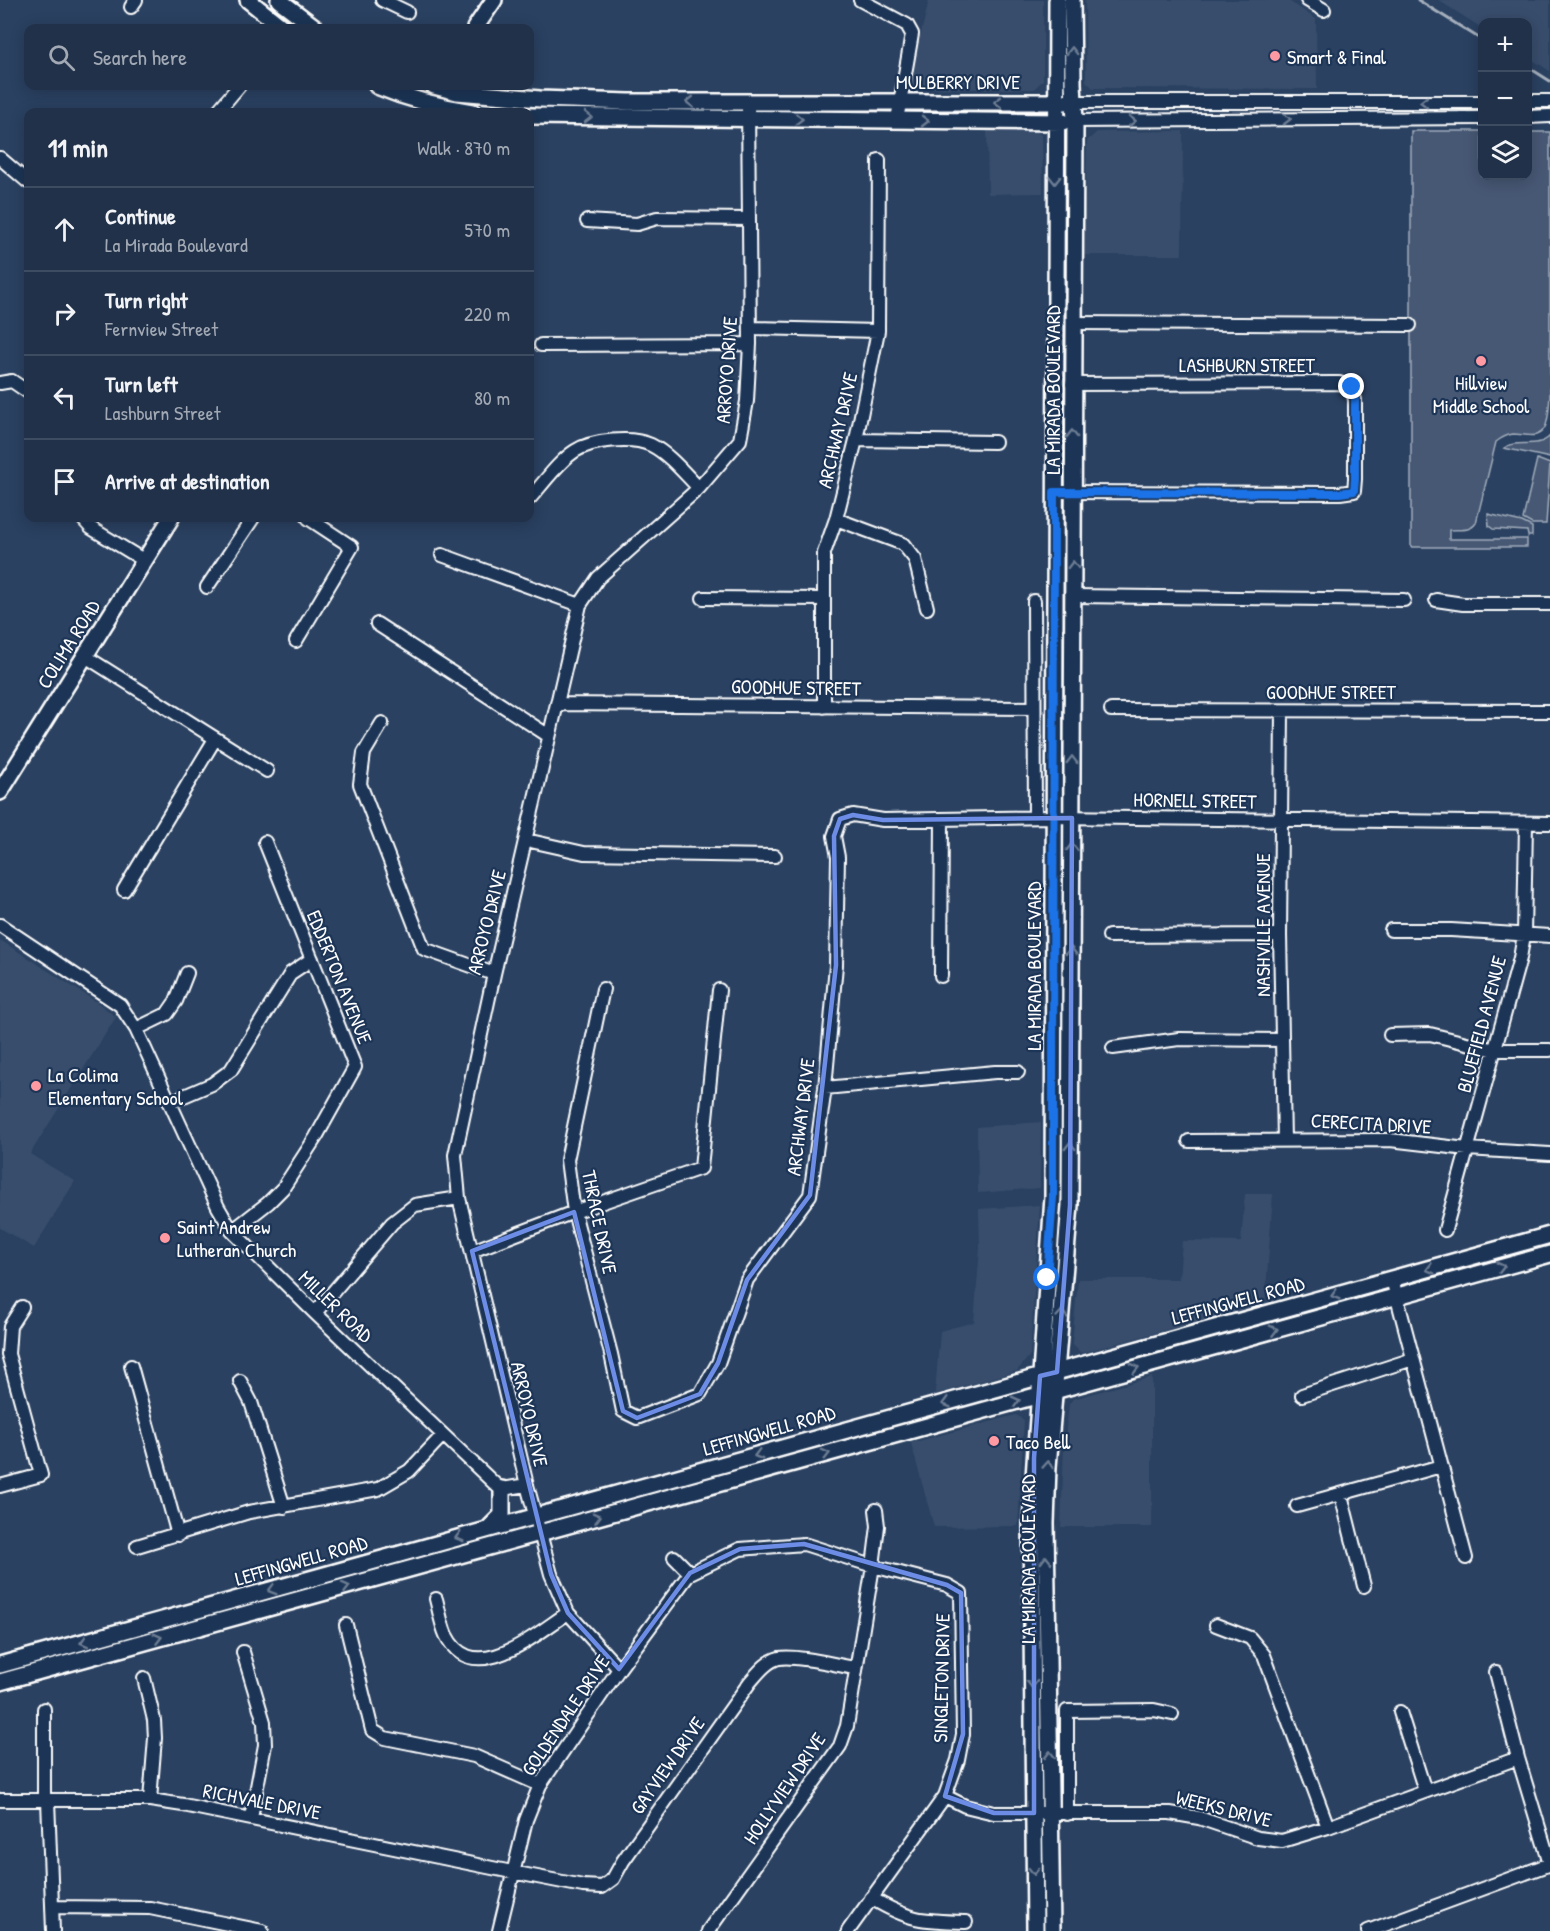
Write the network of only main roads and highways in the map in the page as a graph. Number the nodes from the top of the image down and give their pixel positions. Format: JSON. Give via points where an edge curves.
{"nodes":[{"id":1,"x":248,"y":0,"type":"edge"},
{"id":2,"x":279,"y":0,"type":"edge"},
{"id":3,"x":494,"y":0,"type":"edge"},
{"id":4,"x":1057,"y":0,"type":"edge"},
{"id":5,"x":1072,"y":0,"type":"edge"},
{"id":6,"x":279,"y":24,"type":"edge"},
{"id":7,"x":310,"y":24,"type":"edge"},
{"id":8,"x":478,"y":24,"type":"edge"},
{"id":9,"x":387,"y":90,"type":"edge"},
{"id":10,"x":434,"y":90,"type":"edge"},
{"id":11,"x":450,"y":90,"type":"edge"},
{"id":12,"x":1056,"y":102,"type":"junction"},
{"id":13,"x":1074,"y":102,"type":"junction"},
{"id":14,"x":424,"y":108,"type":"edge"},
{"id":15,"x":534,"y":116,"type":"edge"},
{"id":16,"x":1075,"y":121,"type":"junction"},
{"id":17,"x":1055,"y":122,"type":"junction"},
{"id":18,"x":169,"y":522,"type":"edge"},
{"id":19,"x":0,"y":792,"type":"edge"},
{"id":20,"x":1550,"y":1235,"type":"edge"},
{"id":21,"x":1550,"y":1254,"type":"edge"},
{"id":22,"x":1057,"y":1372,"type":"junction"},
{"id":23,"x":1040,"y":1376,"type":"junction"},
{"id":24,"x":1056,"y":1390,"type":"junction"},
{"id":25,"x":1039,"y":1395,"type":"junction"},
{"id":26,"x":502,"y":1489,"type":"road end"},
{"id":27,"x":488,"y":1530,"type":"junction"},
{"id":28,"x":0,"y":1665,"type":"edge"},
{"id":29,"x":1,"y":1679,"type":"edge"},
{"id":30,"x":1035,"y":1931,"type":"edge"},
{"id":31,"x":1052,"y":1931,"type":"edge"}],
"edges":[{"from":1,"to":6,"type":"main road"},
{"from":2,"to":7,"type":"main road"},
{"from":3,"to":8,"type":"main road"},
{"from":4,"to":12,"type":"main road","name":"LA MIRADA BOULEVARD"},
{"from":13,"to":5,"type":"main road","name":"LA MIRADA BOULEVARD","one_way":true},
{"from":9,"to":14,"type":"main road"},
{"from":10,"to":14,"type":"main road"},
{"from":12,"to":11,"type":"main road","name":"MULBERRY DRIVE","one_way":true,"via":[[629,102]]},
{"from":12,"to":13,"type":"main road","name":"MULBERRY DRIVE"},
{"from":12,"to":17,"type":"main road","name":"LA MIRADA BOULEVARD"},
{"from":13,"to":16,"type":"main road","name":"LA MIRADA BOULEVARD"},
{"from":15,"to":17,"type":"main road","name":"MULBERRY DRIVE","one_way":true},
{"from":16,"to":17,"type":"main road","name":"MULBERRY DRIVE"},
{"from":22,"to":16,"type":"main road","name":"LA MIRADA BOULEVARD","one_way":true,"via":[[1070,1205]]},
{"from":17,"to":23,"type":"main road","name":"LA MIRADA BOULEVARD","one_way":true,"via":[[1053,1197]]},
{"from":18,"to":19,"type":"main road","name":"COLIMA ROAD"},
{"from":20,"to":22,"type":"main road","name":"LEFFINGWELL ROAD","one_way":true},
{"from":24,"to":21,"type":"main road","name":"LEFFINGWELL ROAD","one_way":true},
{"from":22,"to":23,"type":"main road","name":"LEFFINGWELL ROAD"},
{"from":22,"to":24,"type":"main road","name":"LA MIRADA BOULEVARD"},
{"from":23,"to":25,"type":"main road","name":"LA MIRADA BOULEVARD"},
{"from":23,"to":27,"type":"main road","name":"LEFFINGWELL ROAD","one_way":true},
{"from":24,"to":25,"type":"main road","name":"LEFFINGWELL ROAD"},
{"from":31,"to":24,"type":"main road","name":"LA MIRADA BOULEVARD","one_way":true,"via":[[1046,1523]]},
{"from":29,"to":25,"type":"main road","name":"LEFFINGWELL ROAD","one_way":true},
{"from":25,"to":30,"type":"main road","name":"LA MIRADA BOULEVARD","one_way":true,"via":[[1031,1522]]},
{"from":26,"to":27,"type":"main road","via":[[502,1515]]},
{"from":27,"to":28,"type":"main road","name":"LEFFINGWELL ROAD","one_way":true}]}
